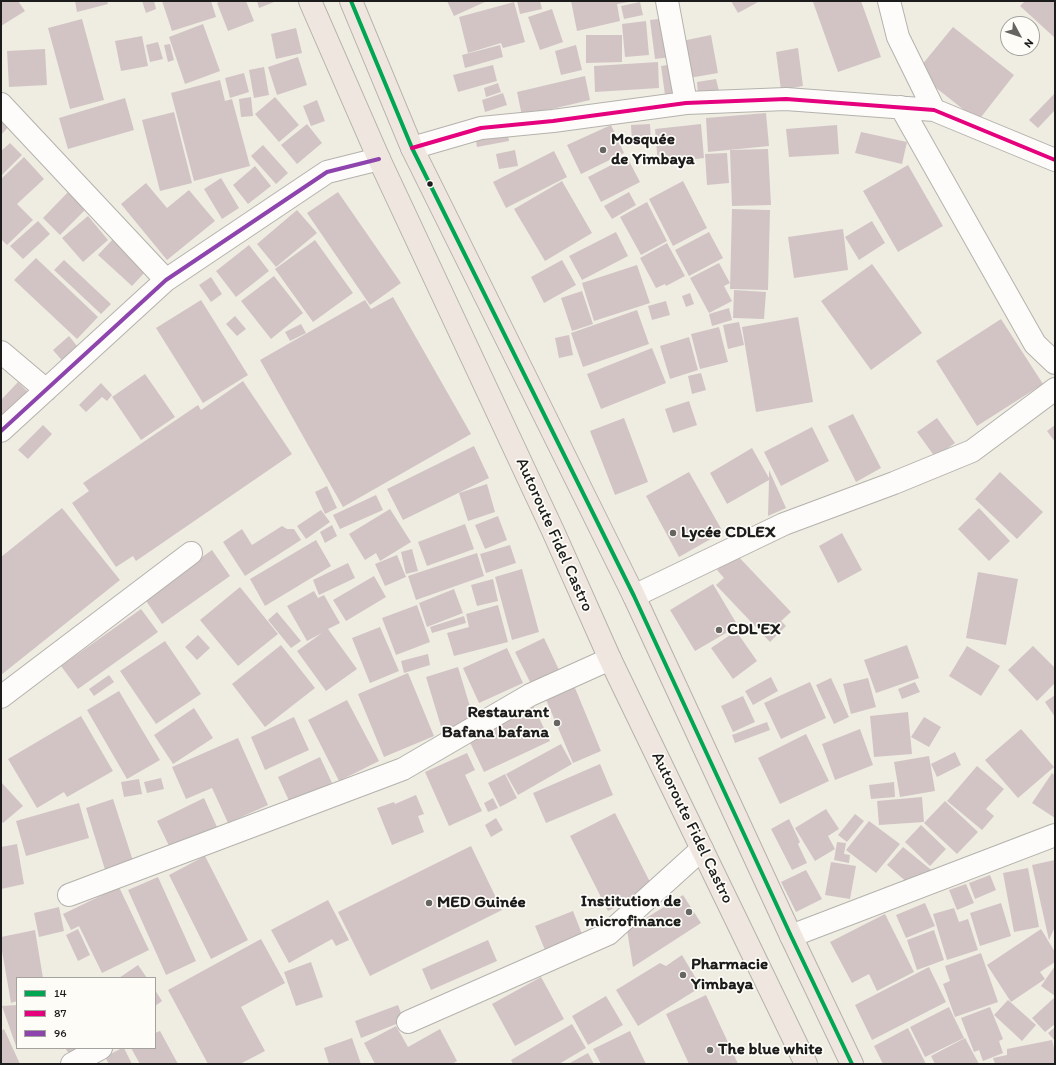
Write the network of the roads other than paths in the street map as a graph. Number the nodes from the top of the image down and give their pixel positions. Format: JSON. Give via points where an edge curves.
{"nodes":[{"id":1,"x":310,"y":1,"type":"edge"},
{"id":2,"x":351,"y":1,"type":"edge"},
{"id":3,"x":667,"y":1,"type":"edge"},
{"id":4,"x":889,"y":1,"type":"edge"},
{"id":5,"x":686,"y":103,"type":"junction"},
{"id":6,"x":1,"y":104,"type":"edge"},
{"id":7,"x":900,"y":107,"type":"junction"},
{"id":8,"x":934,"y":110,"type":"junction"},
{"id":9,"x":412,"y":148,"type":"junction"},
{"id":10,"x":379,"y":159,"type":"junction"},
{"id":11,"x":1055,"y":160,"type":"edge"},
{"id":12,"x":166,"y":280,"type":"junction"},
{"id":13,"x":1,"y":352,"type":"edge"},
{"id":14,"x":1055,"y":363,"type":"edge"},
{"id":15,"x":1055,"y":389,"type":"edge"},
{"id":16,"x":46,"y":390,"type":"junction"},
{"id":17,"x":1,"y":431,"type":"edge"},
{"id":18,"x":191,"y":553,"type":"dead end"},
{"id":19,"x":634,"y":596,"type":"junction"},
{"id":20,"x":610,"y":659,"type":"junction"},
{"id":21,"x":1,"y":697,"type":"edge"},
{"id":22,"x":1055,"y":835,"type":"edge"},
{"id":23,"x":702,"y":849,"type":"junction"},
{"id":24,"x":70,"y":895,"type":"dead end"},
{"id":25,"x":791,"y":936,"type":"junction"},
{"id":26,"x":408,"y":1022,"type":"dead end"},
{"id":27,"x":99,"y":1049,"type":"edge"},
{"id":28,"x":72,"y":1064,"type":"edge"},
{"id":29,"x":806,"y":1064,"type":"edge"},
{"id":30,"x":852,"y":1064,"type":"edge"}],
"edges":[{"from":1,"to":10,"type":"highway","name":"Autoroute Fidel Castro"},
{"from":2,"to":9,"type":"highway"},
{"from":3,"to":5,"type":"street"},
{"from":4,"to":8,"type":"street","via":[[898,37]]},
{"from":5,"to":7,"type":"street","via":[[786,99]]},
{"from":5,"to":9,"type":"street","via":[[481,128]]},
{"from":6,"to":12,"type":"street"},
{"from":7,"to":8,"type":"street"},
{"from":7,"to":14,"type":"street","via":[[1036,344]]},
{"from":8,"to":11,"type":"street"},
{"from":9,"to":19,"type":"highway"},
{"from":10,"to":12,"type":"street","via":[[327,172]]},
{"from":10,"to":20,"type":"highway","name":"Autoroute Fidel Castro"},
{"from":12,"to":16,"type":"street"},
{"from":13,"to":16,"type":"street"},
{"from":15,"to":19,"type":"street","via":[[972,451],[784,524]]},
{"from":16,"to":17,"type":"street"},
{"from":18,"to":21,"type":"street"},
{"from":19,"to":25,"type":"highway"},
{"from":20,"to":23,"type":"highway","name":"Autoroute Fidel Castro"},
{"from":20,"to":24,"type":"street","via":[[530,695],[403,769]]},
{"from":22,"to":25,"type":"street"},
{"from":23,"to":26,"type":"street","via":[[608,934]]},
{"from":23,"to":29,"type":"highway","name":"Autoroute Fidel Castro"},
{"from":25,"to":30,"type":"highway"},
{"from":27,"to":28,"type":"street"}]}
